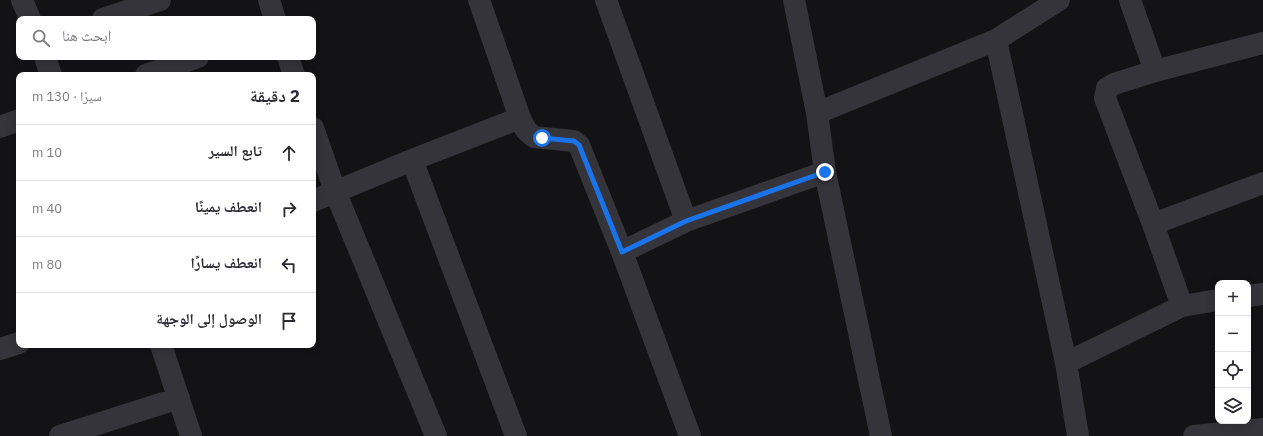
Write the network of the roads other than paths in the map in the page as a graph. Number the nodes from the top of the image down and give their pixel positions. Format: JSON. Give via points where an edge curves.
{"nodes":[{"id":1,"x":22,"y":0,"type":"edge"},
{"id":2,"x":160,"y":0,"type":"edge"},
{"id":3,"x":269,"y":0,"type":"edge"},
{"id":4,"x":480,"y":0,"type":"edge"},
{"id":5,"x":606,"y":0,"type":"edge"},
{"id":6,"x":794,"y":0,"type":"edge"},
{"id":7,"x":1059,"y":0,"type":"edge"},
{"id":8,"x":1130,"y":0,"type":"edge"},
{"id":9,"x":29,"y":16,"type":"edge"},
{"id":10,"x":112,"y":16,"type":"edge"},
{"id":11,"x":274,"y":16,"type":"edge"},
{"id":12,"x":996,"y":40,"type":"junction"},
{"id":13,"x":1263,"y":43,"type":"edge"},
{"id":14,"x":45,"y":60,"type":"edge"},
{"id":15,"x":189,"y":60,"type":"edge"},
{"id":16,"x":289,"y":60,"type":"edge"},
{"id":17,"x":1156,"y":71,"type":"junction"},
{"id":18,"x":50,"y":72,"type":"edge"},
{"id":19,"x":155,"y":72,"type":"edge"},
{"id":20,"x":293,"y":72,"type":"edge"},
{"id":21,"x":817,"y":113,"type":"junction"},
{"id":22,"x":520,"y":118,"type":"junction"},
{"id":23,"x":16,"y":121,"type":"edge"},
{"id":24,"x":0,"y":128,"type":"edge"},
{"id":25,"x":316,"y":137,"type":"edge"},
{"id":26,"x":412,"y":160,"type":"junction"},
{"id":27,"x":825,"y":172,"type":"junction"},
{"id":28,"x":1263,"y":183,"type":"edge"},
{"id":29,"x":335,"y":191,"type":"junction"},
{"id":30,"x":316,"y":200,"type":"edge"},
{"id":31,"x":686,"y":221,"type":"junction"},
{"id":32,"x":1153,"y":224,"type":"junction"},
{"id":33,"x":622,"y":252,"type":"junction"},
{"id":34,"x":1263,"y":294,"type":"edge"},
{"id":35,"x":1251,"y":296,"type":"edge"},
{"id":36,"x":1215,"y":300,"type":"edge"},
{"id":37,"x":1182,"y":306,"type":"junction"},
{"id":38,"x":16,"y":344,"type":"edge"},
{"id":39,"x":162,"y":348,"type":"edge"},
{"id":40,"x":0,"y":349,"type":"edge"},
{"id":41,"x":1066,"y":363,"type":"junction"},
{"id":42,"x":179,"y":398,"type":"junction"},
{"id":43,"x":1263,"y":429,"type":"edge"},
{"id":44,"x":60,"y":436,"type":"edge"},
{"id":45,"x":191,"y":436,"type":"edge"},
{"id":46,"x":436,"y":436,"type":"edge"},
{"id":47,"x":516,"y":436,"type":"edge"},
{"id":48,"x":690,"y":436,"type":"edge"},
{"id":49,"x":881,"y":436,"type":"edge"},
{"id":50,"x":1078,"y":436,"type":"edge"},
{"id":51,"x":1194,"y":436,"type":"edge"}],
"edges":[{"from":1,"to":9,"type":"street"},
{"from":2,"to":10,"type":"street"},
{"from":3,"to":11,"type":"street"},
{"from":4,"to":22,"type":"street"},
{"from":5,"to":31,"type":"street"},
{"from":6,"to":21,"type":"street"},
{"from":7,"to":12,"type":"street"},
{"from":8,"to":17,"type":"street"},
{"from":12,"to":21,"type":"street"},
{"from":12,"to":41,"type":"street"},
{"from":13,"to":17,"type":"street"},
{"from":14,"to":18,"type":"street"},
{"from":15,"to":19,"type":"street"},
{"from":16,"to":20,"type":"street"},
{"from":17,"to":32,"type":"street","via":[[1114,84],[1107,88],[1106,98]]},
{"from":21,"to":27,"type":"street"},
{"from":22,"to":26,"type":"street"},
{"from":22,"to":33,"type":"street","via":[[526,130],[534,137],[574,141],[579,145]]},
{"from":23,"to":24,"type":"street"},
{"from":25,"to":29,"type":"street"},
{"from":26,"to":29,"type":"street"},
{"from":26,"to":47,"type":"street"},
{"from":27,"to":31,"type":"street"},
{"from":27,"to":49,"type":"street"},
{"from":28,"to":32,"type":"street"},
{"from":29,"to":30,"type":"street"},
{"from":29,"to":46,"type":"street"},
{"from":31,"to":33,"type":"street"},
{"from":32,"to":37,"type":"street"},
{"from":33,"to":48,"type":"street"},
{"from":34,"to":35,"type":"street"},
{"from":36,"to":37,"type":"street"},
{"from":37,"to":41,"type":"street"},
{"from":38,"to":40,"type":"street"},
{"from":39,"to":42,"type":"street"},
{"from":41,"to":50,"type":"street"},
{"from":42,"to":44,"type":"street"},
{"from":42,"to":45,"type":"street"},
{"from":43,"to":51,"type":"street"}]}
